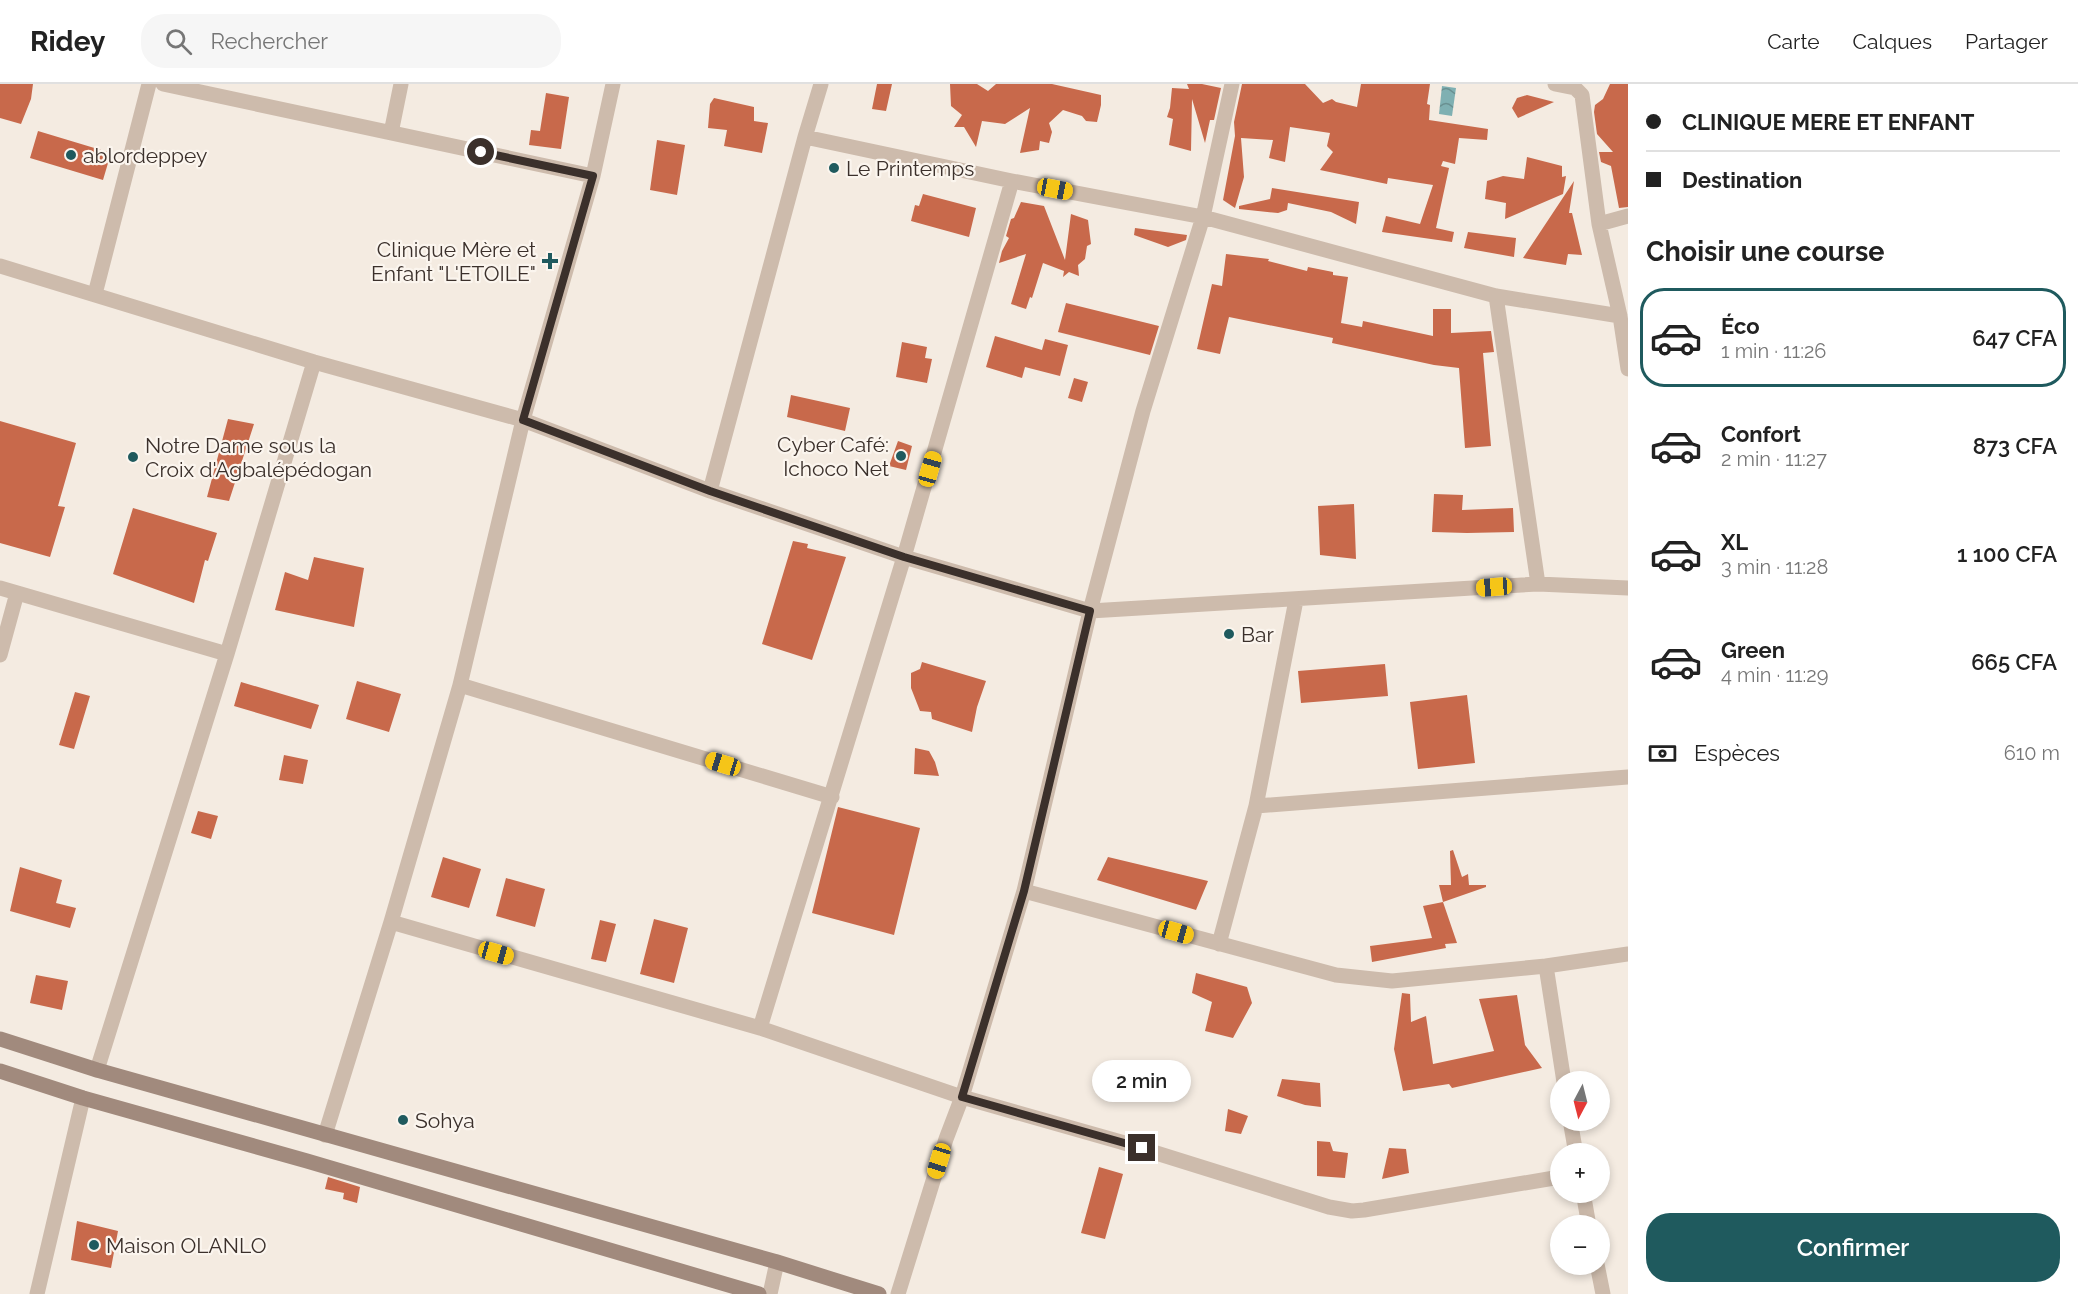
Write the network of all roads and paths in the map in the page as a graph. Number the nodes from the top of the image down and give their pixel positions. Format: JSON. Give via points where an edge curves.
{"nodes":[{"id":1,"x":149,"y":84,"type":"edge"},
{"id":2,"x":163,"y":84,"type":"edge"},
{"id":3,"x":401,"y":84,"type":"edge"},
{"id":4,"x":613,"y":84,"type":"edge"},
{"id":5,"x":821,"y":84,"type":"edge"},
{"id":6,"x":1232,"y":84,"type":"edge"},
{"id":7,"x":1555,"y":84,"type":"edge"},
{"id":8,"x":391,"y":133,"type":"junction"},
{"id":9,"x":805,"y":137,"type":"junction"},
{"id":10,"x":593,"y":176,"type":"junction"},
{"id":11,"x":1012,"y":181,"type":"junction"},
{"id":12,"x":1628,"y":216,"type":"edge"},
{"id":13,"x":1203,"y":217,"type":"junction"},
{"id":14,"x":1599,"y":224,"type":"junction"},
{"id":15,"x":0,"y":266,"type":"edge"},
{"id":16,"x":95,"y":294,"type":"junction"},
{"id":17,"x":1496,"y":296,"type":"junction"},
{"id":18,"x":1620,"y":316,"type":"junction"},
{"id":19,"x":314,"y":362,"type":"junction"},
{"id":20,"x":1628,"y":369,"type":"edge"},
{"id":21,"x":523,"y":420,"type":"junction"},
{"id":22,"x":710,"y":491,"type":"junction"},
{"id":23,"x":904,"y":557,"type":"junction"},
{"id":24,"x":1538,"y":584,"type":"junction"},
{"id":25,"x":0,"y":588,"type":"edge"},
{"id":26,"x":1628,"y":588,"type":"edge"},
{"id":27,"x":18,"y":593,"type":"junction"},
{"id":28,"x":1296,"y":600,"type":"junction"},
{"id":29,"x":1090,"y":611,"type":"junction"},
{"id":30,"x":227,"y":654,"type":"junction"},
{"id":31,"x":0,"y":655,"type":"edge"},
{"id":32,"x":460,"y":685,"type":"junction"},
{"id":33,"x":1628,"y":777,"type":"edge"},
{"id":34,"x":832,"y":797,"type":"junction"},
{"id":35,"x":1256,"y":806,"type":"junction"},
{"id":36,"x":1024,"y":891,"type":"junction"},
{"id":37,"x":391,"y":922,"type":"junction"},
{"id":38,"x":1219,"y":944,"type":"junction"},
{"id":39,"x":1628,"y":954,"type":"edge"},
{"id":40,"x":1546,"y":966,"type":"junction"},
{"id":41,"x":760,"y":1028,"type":"junction"},
{"id":42,"x":0,"y":1039,"type":"edge"},
{"id":43,"x":98,"y":1070,"type":"junction"},
{"id":44,"x":0,"y":1071,"type":"edge"},
{"id":45,"x":1562,"y":1071,"type":"edge"},
{"id":46,"x":962,"y":1097,"type":"junction"},
{"id":47,"x":83,"y":1098,"type":"junction"},
{"id":48,"x":325,"y":1136,"type":"junction"},
{"id":49,"x":1550,"y":1179,"type":"edge"},
{"id":50,"x":777,"y":1262,"type":"junction"},
{"id":51,"x":1599,"y":1275,"type":"edge"},
{"id":52,"x":37,"y":1294,"type":"edge"},
{"id":53,"x":759,"y":1294,"type":"edge"},
{"id":54,"x":770,"y":1294,"type":"edge"},
{"id":55,"x":879,"y":1294,"type":"edge"},
{"id":56,"x":898,"y":1294,"type":"edge"},
{"id":57,"x":1603,"y":1294,"type":"edge"}],
"edges":[{"from":1,"to":16,"type":"street"},
{"from":2,"to":8,"type":"street"},
{"from":3,"to":8,"type":"street"},
{"from":4,"to":10,"type":"street"},
{"from":5,"to":9,"type":"street"},
{"from":6,"to":13,"type":"street"},
{"from":7,"to":14,"type":"street","via":[[1575,88],[1582,95]]},
{"from":8,"to":10,"type":"street"},
{"from":9,"to":11,"type":"street"},
{"from":9,"to":22,"type":"street"},
{"from":10,"to":21,"type":"street"},
{"from":11,"to":13,"type":"street"},
{"from":11,"to":23,"type":"street"},
{"from":12,"to":14,"type":"street"},
{"from":13,"to":17,"type":"street"},
{"from":13,"to":29,"type":"street","via":[[1143,411]]},
{"from":14,"to":18,"type":"street"},
{"from":15,"to":16,"type":"street"},
{"from":16,"to":19,"type":"street"},
{"from":17,"to":18,"type":"street"},
{"from":17,"to":24,"type":"street"},
{"from":18,"to":20,"type":"street"},
{"from":19,"to":21,"type":"street"},
{"from":19,"to":30,"type":"street"},
{"from":21,"to":22,"type":"street"},
{"from":21,"to":32,"type":"street"},
{"from":22,"to":23,"type":"street"},
{"from":23,"to":29,"type":"street"},
{"from":23,"to":34,"type":"street"},
{"from":24,"to":26,"type":"street"},
{"from":24,"to":28,"type":"street"},
{"from":25,"to":27,"type":"street"},
{"from":27,"to":30,"type":"street"},
{"from":27,"to":31,"type":"street"},
{"from":28,"to":29,"type":"street"},
{"from":28,"to":35,"type":"street"},
{"from":29,"to":36,"type":"street"},
{"from":30,"to":43,"type":"street"},
{"from":32,"to":34,"type":"street"},
{"from":32,"to":37,"type":"street"},
{"from":33,"to":35,"type":"street"},
{"from":34,"to":41,"type":"street"},
{"from":35,"to":38,"type":"street"},
{"from":36,"to":38,"type":"street"},
{"from":36,"to":46,"type":"street"},
{"from":37,"to":41,"type":"street"},
{"from":37,"to":48,"type":"street"},
{"from":38,"to":40,"type":"street","via":[[1336,975],[1374,980]]},
{"from":39,"to":40,"type":"street"},
{"from":40,"to":45,"type":"street"},
{"from":41,"to":46,"type":"street"},
{"from":42,"to":43,"type":"street"},
{"from":43,"to":48,"type":"street"},
{"from":44,"to":47,"type":"street"},
{"from":46,"to":49,"type":"street","via":[[1352,1211]]},
{"from":46,"to":56,"type":"street"},
{"from":47,"to":52,"type":"street"},
{"from":47,"to":53,"type":"street"},
{"from":48,"to":50,"type":"street"},
{"from":50,"to":54,"type":"street"},
{"from":50,"to":55,"type":"street"},
{"from":51,"to":57,"type":"street"}]}
